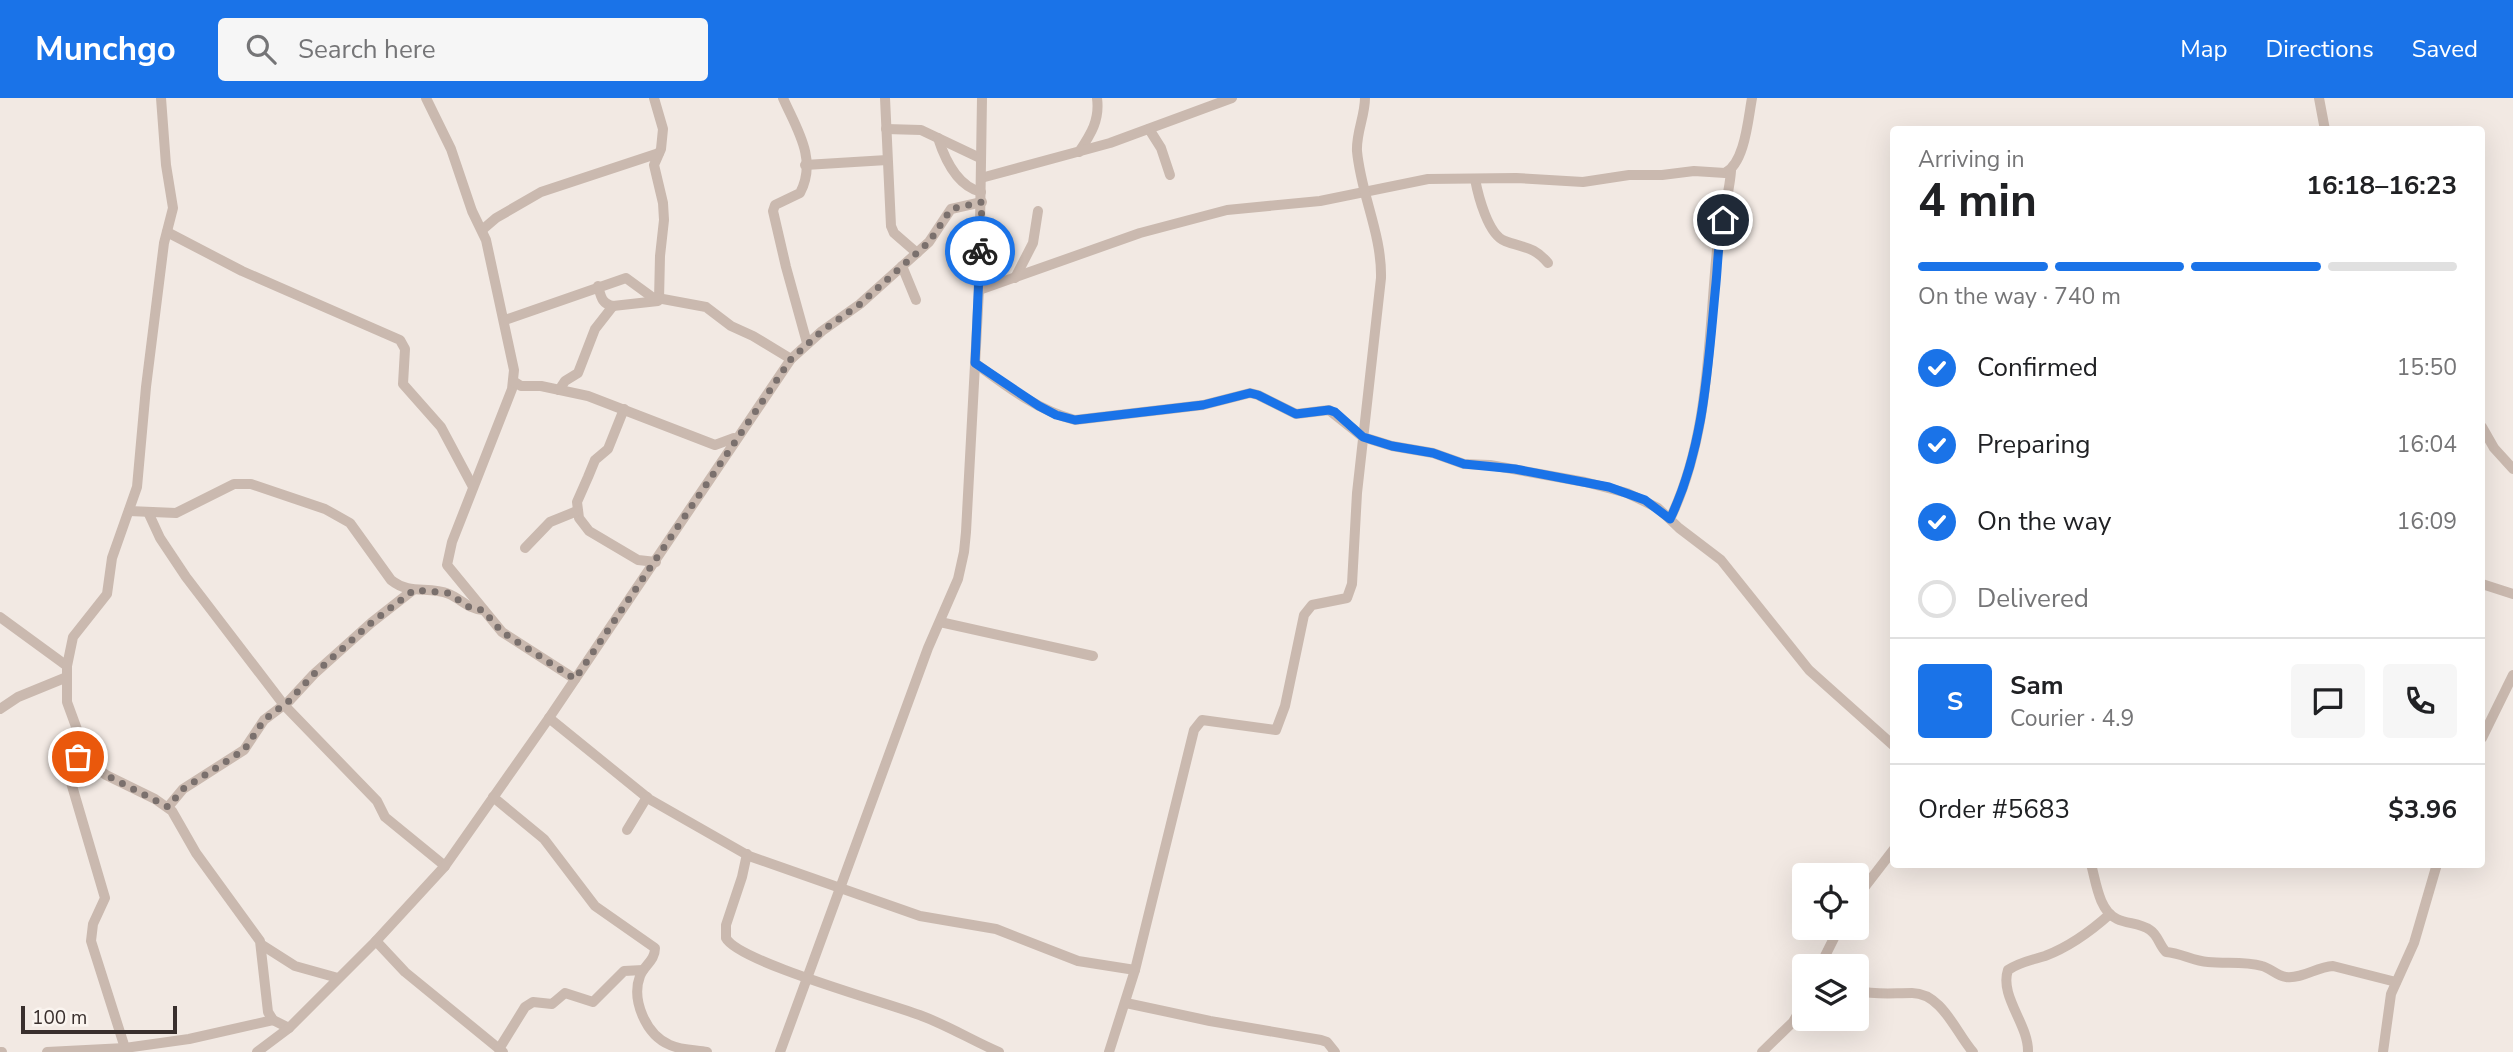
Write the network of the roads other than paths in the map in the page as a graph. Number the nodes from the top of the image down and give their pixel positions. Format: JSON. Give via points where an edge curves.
{"nodes":[{"id":1,"x":161,"y":98,"type":"edge"},
{"id":2,"x":426,"y":98,"type":"edge"},
{"id":3,"x":654,"y":98,"type":"edge"},
{"id":4,"x":783,"y":98,"type":"edge"},
{"id":5,"x":885,"y":98,"type":"edge"},
{"id":6,"x":982,"y":98,"type":"edge"},
{"id":7,"x":1097,"y":98,"type":"edge"},
{"id":8,"x":1232,"y":98,"type":"edge"},
{"id":9,"x":1365,"y":98,"type":"edge"},
{"id":10,"x":1752,"y":98,"type":"edge"},
{"id":11,"x":2319,"y":98,"type":"edge"},
{"id":12,"x":2324,"y":126,"type":"edge"},
{"id":13,"x":886,"y":129,"type":"junction"},
{"id":14,"x":1149,"y":129,"type":"junction"},
{"id":15,"x":938,"y":138,"type":"junction"},
{"id":16,"x":1079,"y":152,"type":"junction"},
{"id":17,"x":659,"y":153,"type":"junction"},
{"id":18,"x":980,"y":158,"type":"junction"},
{"id":19,"x":887,"y":160,"type":"junction"},
{"id":20,"x":805,"y":165,"type":"junction"},
{"id":21,"x":1731,"y":171,"type":"junction"},
{"id":22,"x":1170,"y":175,"type":"dead end"},
{"id":23,"x":981,"y":178,"type":"junction"},
{"id":24,"x":1475,"y":179,"type":"junction"},
{"id":25,"x":1364,"y":192,"type":"junction"},
{"id":26,"x":981,"y":197,"type":"junction"},
{"id":27,"x":1038,"y":211,"type":"dead end"},
{"id":28,"x":482,"y":230,"type":"junction"},
{"id":29,"x":167,"y":232,"type":"junction"},
{"id":30,"x":917,"y":253,"type":"junction"},
{"id":31,"x":1548,"y":263,"type":"dead end"},
{"id":32,"x":902,"y":266,"type":"junction"},
{"id":33,"x":1015,"y":278,"type":"junction"},
{"id":34,"x":598,"y":286,"type":"junction"},
{"id":35,"x":979,"y":290,"type":"junction"},
{"id":36,"x":661,"y":300,"type":"junction"},
{"id":37,"x":916,"y":300,"type":"dead end"},
{"id":38,"x":613,"y":306,"type":"junction"},
{"id":39,"x":505,"y":320,"type":"junction"},
{"id":40,"x":807,"y":343,"type":"junction"},
{"id":41,"x":791,"y":359,"type":"junction"},
{"id":42,"x":975,"y":363,"type":"junction"},
{"id":43,"x":513,"y":382,"type":"junction"},
{"id":44,"x":559,"y":390,"type":"junction"},
{"id":45,"x":624,"y":409,"type":"junction"},
{"id":46,"x":2485,"y":433,"type":"edge"},
{"id":47,"x":736,"y":437,"type":"junction"},
{"id":48,"x":1363,"y":437,"type":"junction"},
{"id":49,"x":715,"y":445,"type":"junction"},
{"id":50,"x":721,"y":461,"type":"junction"},
{"id":51,"x":2513,"y":469,"type":"edge"},
{"id":52,"x":473,"y":487,"type":"junction"},
{"id":53,"x":129,"y":511,"type":"junction"},
{"id":54,"x":577,"y":511,"type":"junction"},
{"id":55,"x":148,"y":512,"type":"junction"},
{"id":56,"x":1670,"y":519,"type":"junction"},
{"id":57,"x":524,"y":548,"type":"dead end"},
{"id":58,"x":638,"y":560,"type":"junction"},
{"id":59,"x":656,"y":562,"type":"junction"},
{"id":60,"x":643,"y":580,"type":"junction"},
{"id":61,"x":2485,"y":585,"type":"edge"},
{"id":62,"x":414,"y":590,"type":"junction"},
{"id":63,"x":2513,"y":594,"type":"edge"},
{"id":64,"x":483,"y":610,"type":"junction"},
{"id":65,"x":0,"y":617,"type":"edge"},
{"id":66,"x":940,"y":622,"type":"junction"},
{"id":67,"x":1093,"y":656,"type":"dead end"},
{"id":68,"x":67,"y":666,"type":"junction"},
{"id":69,"x":2513,"y":675,"type":"edge"},
{"id":70,"x":67,"y":677,"type":"junction"},
{"id":71,"x":575,"y":679,"type":"junction"},
{"id":72,"x":284,"y":705,"type":"junction"},
{"id":73,"x":0,"y":709,"type":"edge"},
{"id":74,"x":549,"y":718,"type":"junction"},
{"id":75,"x":2485,"y":732,"type":"edge"},
{"id":76,"x":1890,"y":742,"type":"edge"},
{"id":77,"x":82,"y":749,"type":"junction"},
{"id":78,"x":493,"y":797,"type":"junction"},
{"id":79,"x":647,"y":797,"type":"junction"},
{"id":80,"x":168,"y":807,"type":"junction"},
{"id":81,"x":628,"y":830,"type":"dead end"},
{"id":82,"x":1890,"y":854,"type":"edge"},
{"id":83,"x":747,"y":855,"type":"junction"},
{"id":84,"x":445,"y":866,"type":"junction"},
{"id":85,"x":2092,"y":868,"type":"edge"},
{"id":86,"x":2436,"y":868,"type":"edge"},
{"id":87,"x":1869,"y":881,"type":"edge"},
{"id":88,"x":841,"y":887,"type":"junction"},
{"id":89,"x":2110,"y":914,"type":"junction"},
{"id":90,"x":376,"y":941,"type":"junction"},
{"id":91,"x":262,"y":945,"type":"junction"},
{"id":92,"x":643,"y":970,"type":"junction"},
{"id":93,"x":1135,"y":970,"type":"junction"},
{"id":94,"x":338,"y":978,"type":"junction"},
{"id":95,"x":807,"y":978,"type":"junction"},
{"id":96,"x":2396,"y":982,"type":"junction"},
{"id":97,"x":1869,"y":992,"type":"edge"},
{"id":98,"x":1126,"y":1003,"type":"junction"},
{"id":99,"x":273,"y":1020,"type":"junction"},
{"id":100,"x":1792,"y":1023,"type":"edge"},
{"id":101,"x":289,"y":1028,"type":"junction"},
{"id":102,"x":125,"y":1048,"type":"junction"},
{"id":103,"x":501,"y":1050,"type":"edge"},
{"id":104,"x":47,"y":1052,"type":"edge"},
{"id":105,"x":257,"y":1052,"type":"edge"},
{"id":106,"x":707,"y":1052,"type":"edge"},
{"id":107,"x":780,"y":1052,"type":"edge"},
{"id":108,"x":999,"y":1052,"type":"edge"},
{"id":109,"x":1110,"y":1052,"type":"edge"},
{"id":110,"x":1335,"y":1052,"type":"edge"},
{"id":111,"x":1762,"y":1052,"type":"edge"},
{"id":112,"x":1973,"y":1052,"type":"edge"},
{"id":113,"x":2028,"y":1052,"type":"edge"},
{"id":114,"x":2384,"y":1052,"type":"edge"}],
"edges":[{"from":1,"to":29,"type":"street","via":[[173,204]]},
{"from":2,"to":28,"type":"street"},
{"from":3,"to":17,"type":"street","via":[[663,129]]},
{"from":4,"to":20,"type":"street","via":[[803,139]]},
{"from":5,"to":13,"type":"street"},
{"from":6,"to":18,"type":"street"},
{"from":7,"to":16,"type":"street","via":[[1096,124]]},
{"from":8,"to":14,"type":"street"},
{"from":9,"to":25,"type":"street","via":[[1357,146]]},
{"from":10,"to":21,"type":"street","via":[[1741,153]]},
{"from":11,"to":12,"type":"street"},
{"from":13,"to":15,"type":"street","via":[[921,130]]},
{"from":13,"to":19,"type":"street"},
{"from":14,"to":16,"type":"street"},
{"from":14,"to":22,"type":"street"},
{"from":15,"to":18,"type":"street"},
{"from":15,"to":26,"type":"street","via":[[947,163]]},
{"from":16,"to":23,"type":"street"},
{"from":17,"to":28,"type":"street","via":[[541,192]]},
{"from":17,"to":36,"type":"street","via":[[654,165],[664,220]]},
{"from":18,"to":23,"type":"street"},
{"from":19,"to":20,"type":"street"},
{"from":19,"to":30,"type":"street","via":[[891,226]]},
{"from":20,"to":40,"type":"street","via":[[800,193],[775,205],[774,211]]},
{"from":21,"to":24,"type":"street","via":[[1629,175],[1583,182]]},
{"from":21,"to":56,"type":"street","via":[[1718,245],[1695,455]]},
{"from":23,"to":26,"type":"street"},
{"from":24,"to":25,"type":"street","via":[[1428,180]]},
{"from":24,"to":31,"type":"street","via":[[1496,234],[1532,249]]},
{"from":25,"to":33,"type":"street","via":[[1210,214],[1131,236]]},
{"from":25,"to":48,"type":"street","via":[[1381,259]]},
{"from":26,"to":30,"type":"street","via":[[951,209]]},
{"from":26,"to":35,"type":"street"},
{"from":27,"to":33,"type":"street","via":[[1033,243]]},
{"from":28,"to":39,"type":"street"},
{"from":29,"to":52,"type":"street","via":[[242,271],[400,340],[405,349],[402,384],[444,432]]},
{"from":29,"to":53,"type":"street","via":[[137,487]]},
{"from":30,"to":32,"type":"street"},
{"from":32,"to":37,"type":"street"},
{"from":32,"to":40,"type":"street"},
{"from":33,"to":35,"type":"street"},
{"from":34,"to":36,"type":"street","via":[[626,278]]},
{"from":34,"to":38,"type":"street","via":[[603,301]]},
{"from":34,"to":39,"type":"street"},
{"from":35,"to":42,"type":"street"},
{"from":36,"to":38,"type":"street"},
{"from":36,"to":41,"type":"street","via":[[706,307]]},
{"from":38,"to":44,"type":"street","via":[[595,329],[579,373]]},
{"from":39,"to":43,"type":"street"},
{"from":40,"to":41,"type":"street"},
{"from":41,"to":47,"type":"street"},
{"from":42,"to":48,"type":"street","via":[[1039,406],[1075,420],[1203,405],[1250,393],[1296,414],[1335,412]]},
{"from":42,"to":66,"type":"street","via":[[964,552]]},
{"from":43,"to":44,"type":"street"},
{"from":43,"to":52,"type":"street"},
{"from":44,"to":45,"type":"street"},
{"from":45,"to":49,"type":"street"},
{"from":45,"to":54,"type":"street","via":[[608,449],[593,465]]},
{"from":46,"to":51,"type":"street"},
{"from":47,"to":49,"type":"street"},
{"from":47,"to":50,"type":"street"},
{"from":48,"to":56,"type":"street","via":[[1464,464],[1609,487],[1645,500]]},
{"from":48,"to":93,"type":"street","via":[[1352,584],[1347,598],[1312,605],[1304,615],[1276,730],[1202,720],[1194,730]]},
{"from":49,"to":50,"type":"street"},
{"from":50,"to":59,"type":"street"},
{"from":52,"to":64,"type":"street","via":[[447,560]]},
{"from":53,"to":55,"type":"street"},
{"from":53,"to":68,"type":"street","via":[[111,558],[107,594],[73,637]]},
{"from":54,"to":57,"type":"street","via":[[550,522]]},
{"from":54,"to":58,"type":"street","via":[[589,531]]},
{"from":55,"to":62,"type":"street","via":[[181,512],[234,484],[251,484],[339,515],[356,529],[391,580]]},
{"from":55,"to":72,"type":"street","via":[[186,577]]},
{"from":56,"to":76,"type":"street","via":[[1721,560],[1809,670]]},
{"from":58,"to":59,"type":"street"},
{"from":58,"to":60,"type":"street"},
{"from":59,"to":60,"type":"street"},
{"from":60,"to":71,"type":"street"},
{"from":61,"to":63,"type":"street"},
{"from":62,"to":64,"type":"street","via":[[448,593],[472,609]]},
{"from":62,"to":72,"type":"street","via":[[361,631]]},
{"from":64,"to":71,"type":"street","via":[[502,632]]},
{"from":65,"to":68,"type":"street"},
{"from":66,"to":67,"type":"street"},
{"from":66,"to":88,"type":"street"},
{"from":68,"to":70,"type":"street"},
{"from":69,"to":75,"type":"street"},
{"from":70,"to":73,"type":"street"},
{"from":70,"to":77,"type":"street","via":[[67,702]]},
{"from":71,"to":74,"type":"street"},
{"from":72,"to":80,"type":"street","via":[[264,720],[244,750],[183,789]]},
{"from":72,"to":84,"type":"street","via":[[377,801],[385,817]]},
{"from":74,"to":78,"type":"street"},
{"from":74,"to":79,"type":"street"},
{"from":77,"to":80,"type":"street","via":[[106,775]]},
{"from":77,"to":102,"type":"street","via":[[71,779],[105,898],[93,924],[91,942]]},
{"from":78,"to":84,"type":"street"},
{"from":78,"to":92,"type":"street","via":[[544,839],[595,906],[655,948]]},
{"from":79,"to":81,"type":"street"},
{"from":79,"to":83,"type":"street"},
{"from":80,"to":91,"type":"street"},
{"from":82,"to":87,"type":"street"},
{"from":83,"to":88,"type":"street"},
{"from":83,"to":95,"type":"street","via":[[726,938],[735,949]]},
{"from":84,"to":90,"type":"street"},
{"from":85,"to":89,"type":"street"},
{"from":86,"to":96,"type":"street","via":[[2414,943]]},
{"from":88,"to":93,"type":"street","via":[[920,916],[996,929],[1078,961]]},
{"from":88,"to":95,"type":"street"},
{"from":89,"to":96,"type":"street","via":[[2149,929],[2166,952],[2205,962],[2263,966],[2288,978],[2333,966]]},
{"from":89,"to":113,"type":"street","via":[[2060,949],[2008,970],[2006,980],[2025,1029]]},
{"from":90,"to":94,"type":"street"},
{"from":90,"to":103,"type":"street","via":[[412,978]]},
{"from":91,"to":94,"type":"street","via":[[295,965]]},
{"from":91,"to":99,"type":"street","via":[[267,1007]]},
{"from":92,"to":103,"type":"street","via":[[624,971],[593,1002],[565,993],[552,1004],[528,1004]]},
{"from":92,"to":106,"type":"street","via":[[638,988],[645,1022],[670,1045]]},
{"from":93,"to":98,"type":"street"},
{"from":94,"to":101,"type":"street"},
{"from":95,"to":107,"type":"street"},
{"from":95,"to":108,"type":"street","via":[[925,1017]]},
{"from":96,"to":114,"type":"street","via":[[2387,1013]]},
{"from":97,"to":112,"type":"street","via":[[1927,996]]},
{"from":98,"to":109,"type":"street"},
{"from":98,"to":110,"type":"street","via":[[1296,1034],[1327,1042]]},
{"from":99,"to":101,"type":"street"},
{"from":99,"to":102,"type":"street"},
{"from":100,"to":111,"type":"street"},
{"from":101,"to":105,"type":"street"},
{"from":102,"to":104,"type":"street"}]}
